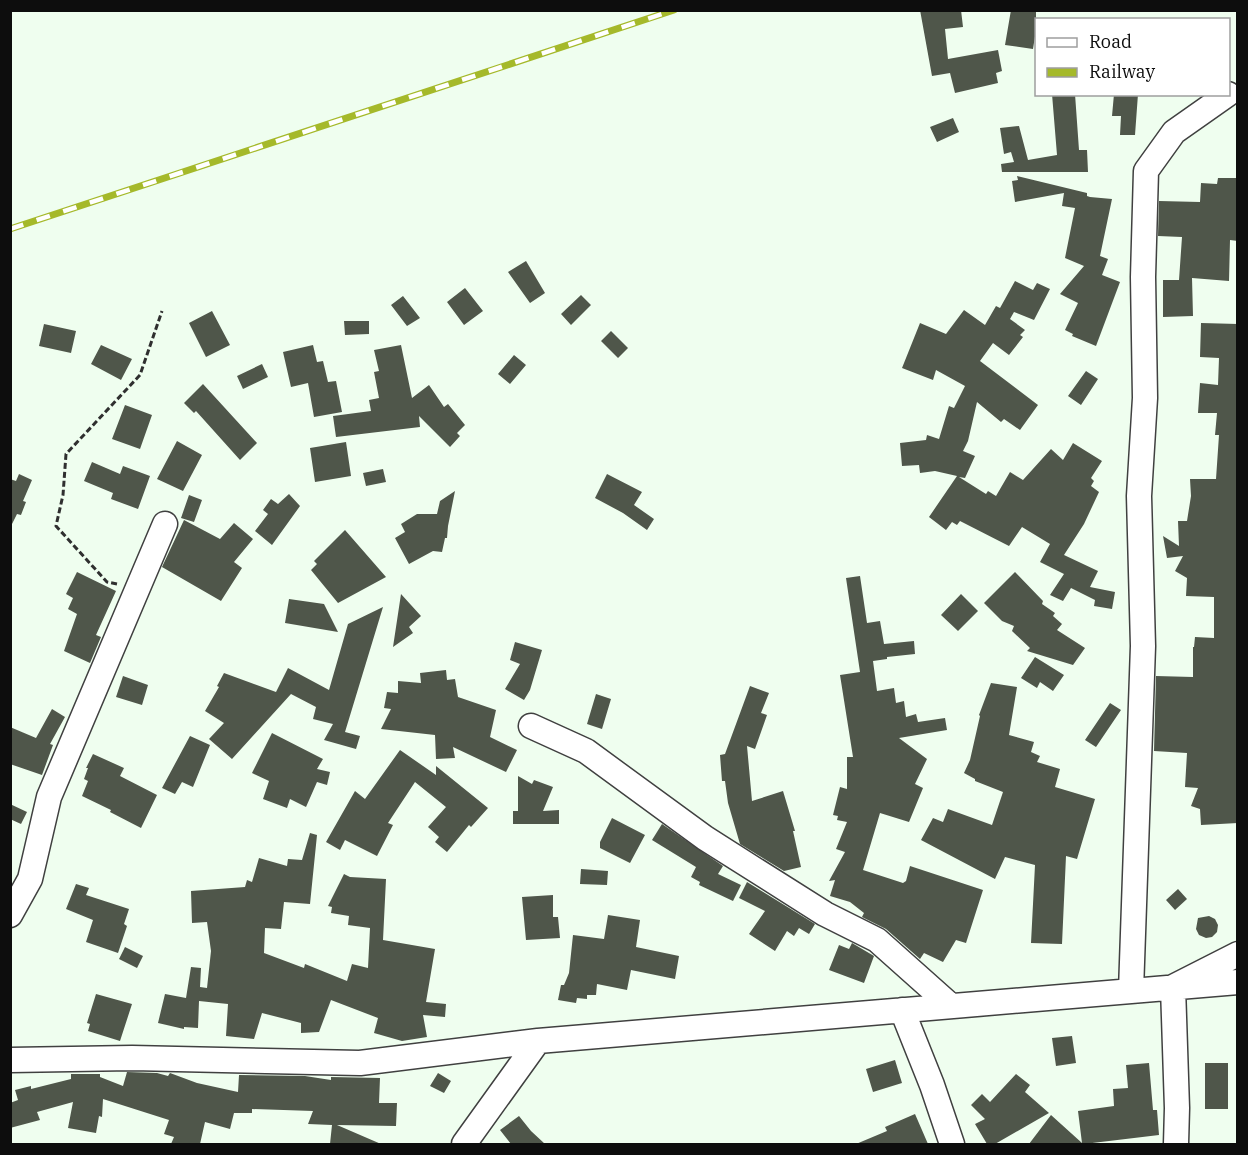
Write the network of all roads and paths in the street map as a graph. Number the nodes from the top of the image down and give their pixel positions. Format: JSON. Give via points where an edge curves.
{"nodes":[{"id":1,"x":1225,"y":96,"type":"edge"},
{"id":2,"x":162,"y":312,"type":"dead end"},
{"id":3,"x":165,"y":524,"type":"dead end"},
{"id":4,"x":138,"y":586,"type":"junction"},
{"id":5,"x":531,"y":726,"type":"dead end"},
{"id":6,"x":10,"y":915,"type":"edge"},
{"id":7,"x":1238,"y":954,"type":"edge"},
{"id":8,"x":1238,"y":982,"type":"edge"},
{"id":9,"x":1173,"y":987,"type":"junction"},
{"id":10,"x":1131,"y":991,"type":"junction"},
{"id":11,"x":951,"y":1006,"type":"junction"},
{"id":12,"x":902,"y":1010,"type":"junction"},
{"id":13,"x":538,"y":1041,"type":"junction"},
{"id":14,"x":22,"y":1059,"type":"edge"},
{"id":15,"x":10,"y":1078,"type":"edge"},
{"id":16,"x":464,"y":1144,"type":"edge"},
{"id":17,"x":952,"y":1144,"type":"edge"},
{"id":18,"x":1176,"y":1144,"type":"edge"}],
"edges":[{"from":1,"to":10,"type":"street","via":[[1174,132],[1146,171],[1145,398],[1139,496],[1143,646]]},
{"from":2,"to":4,"type":"path","via":[[140,375],[66,454],[56,526],[107,582]]},
{"from":3,"to":4,"type":"street"},
{"from":4,"to":6,"type":"street","via":[[49,797],[30,879]]},
{"from":5,"to":11,"type":"street","via":[[586,751],[705,838],[825,914],[877,940]]},
{"from":7,"to":9,"type":"street"},
{"from":8,"to":9,"type":"street"},
{"from":9,"to":10,"type":"street"},
{"from":9,"to":18,"type":"street"},
{"from":10,"to":11,"type":"street"},
{"from":11,"to":12,"type":"street"},
{"from":12,"to":13,"type":"street"},
{"from":12,"to":17,"type":"street"},
{"from":13,"to":14,"type":"street","via":[[360,1063]]},
{"from":13,"to":16,"type":"street"},
{"from":14,"to":15,"type":"street"}]}
